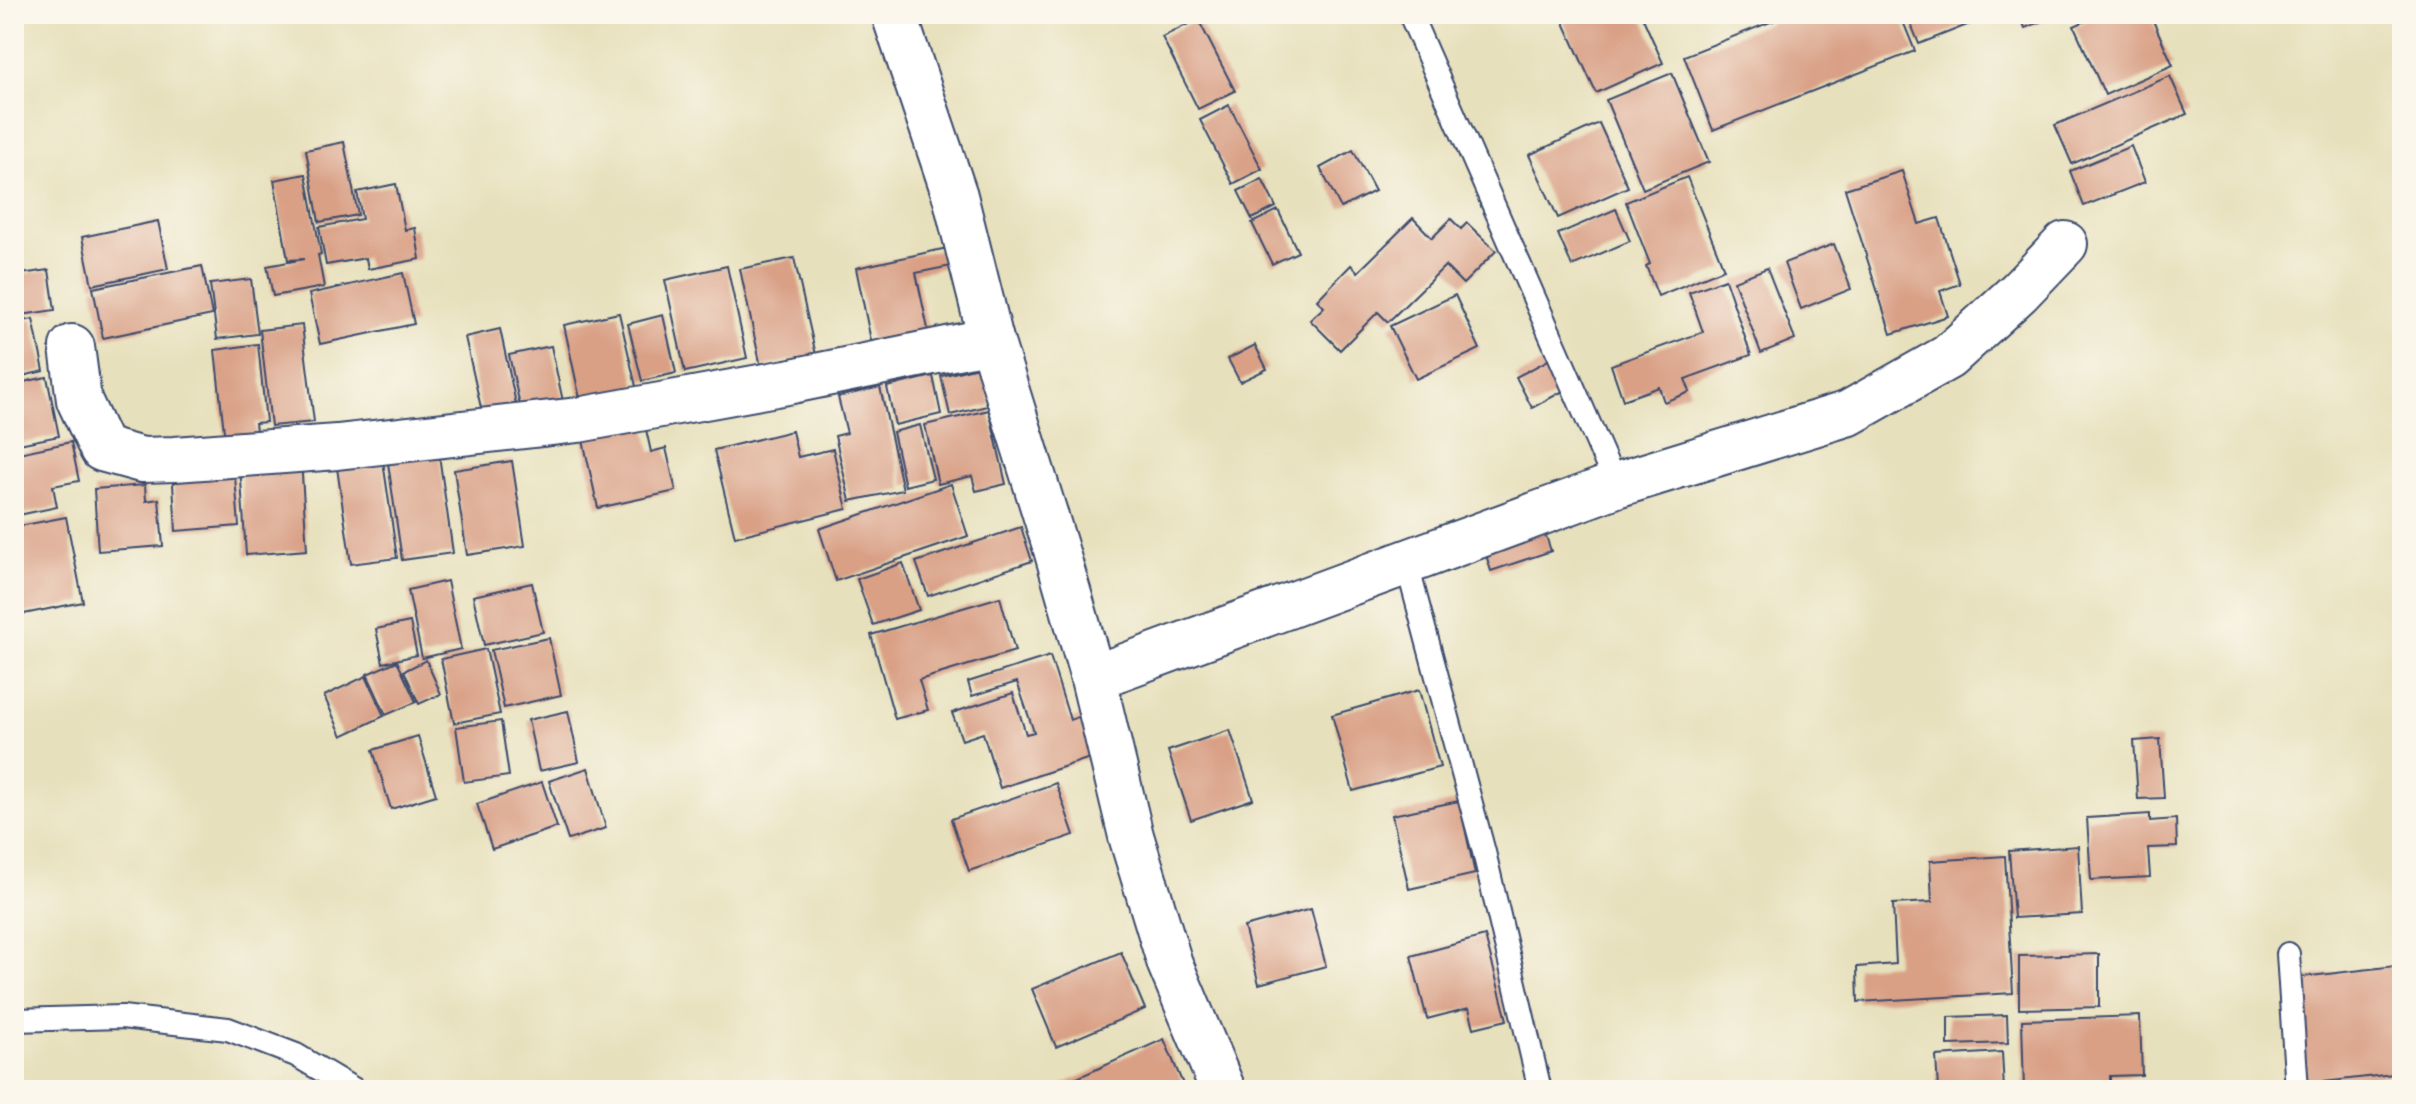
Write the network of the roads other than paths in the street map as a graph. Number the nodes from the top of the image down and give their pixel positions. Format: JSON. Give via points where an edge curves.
{"nodes":[{"id":1,"x":894,"y":14,"type":"edge"},
{"id":2,"x":1410,"y":14,"type":"edge"},
{"id":3,"x":2065,"y":244,"type":"dead end"},
{"id":4,"x":991,"y":340,"type":"junction"},
{"id":5,"x":72,"y":347,"type":"dead end"},
{"id":6,"x":1616,"y":485,"type":"junction"},
{"id":7,"x":1406,"y":561,"type":"junction"},
{"id":8,"x":1093,"y":678,"type":"junction"},
{"id":9,"x":2288,"y":954,"type":"dead end"},
{"id":10,"x":14,"y":1020,"type":"edge"},
{"id":11,"x":355,"y":1090,"type":"edge"},
{"id":12,"x":1223,"y":1090,"type":"edge"},
{"id":13,"x":1540,"y":1090,"type":"edge"},
{"id":14,"x":2297,"y":1090,"type":"edge"}],
"edges":[{"from":1,"to":4,"type":"street","via":[[955,196]]},
{"from":2,"to":6,"type":"lane"},
{"from":3,"to":6,"type":"street","via":[[1948,357],[1849,413]]},
{"from":4,"to":5,"type":"street","via":[[578,420],[337,447],[142,460],[102,449],[79,400]]},
{"from":4,"to":8,"type":"street"},
{"from":6,"to":7,"type":"street"},
{"from":7,"to":8,"type":"street"},
{"from":7,"to":13,"type":"lane","via":[[1484,852]]},
{"from":8,"to":12,"type":"street","via":[[1131,836],[1170,964]]},
{"from":9,"to":14,"type":"lane"},
{"from":10,"to":11,"type":"lane","via":[[122,1017],[228,1029],[296,1055]]}]}
